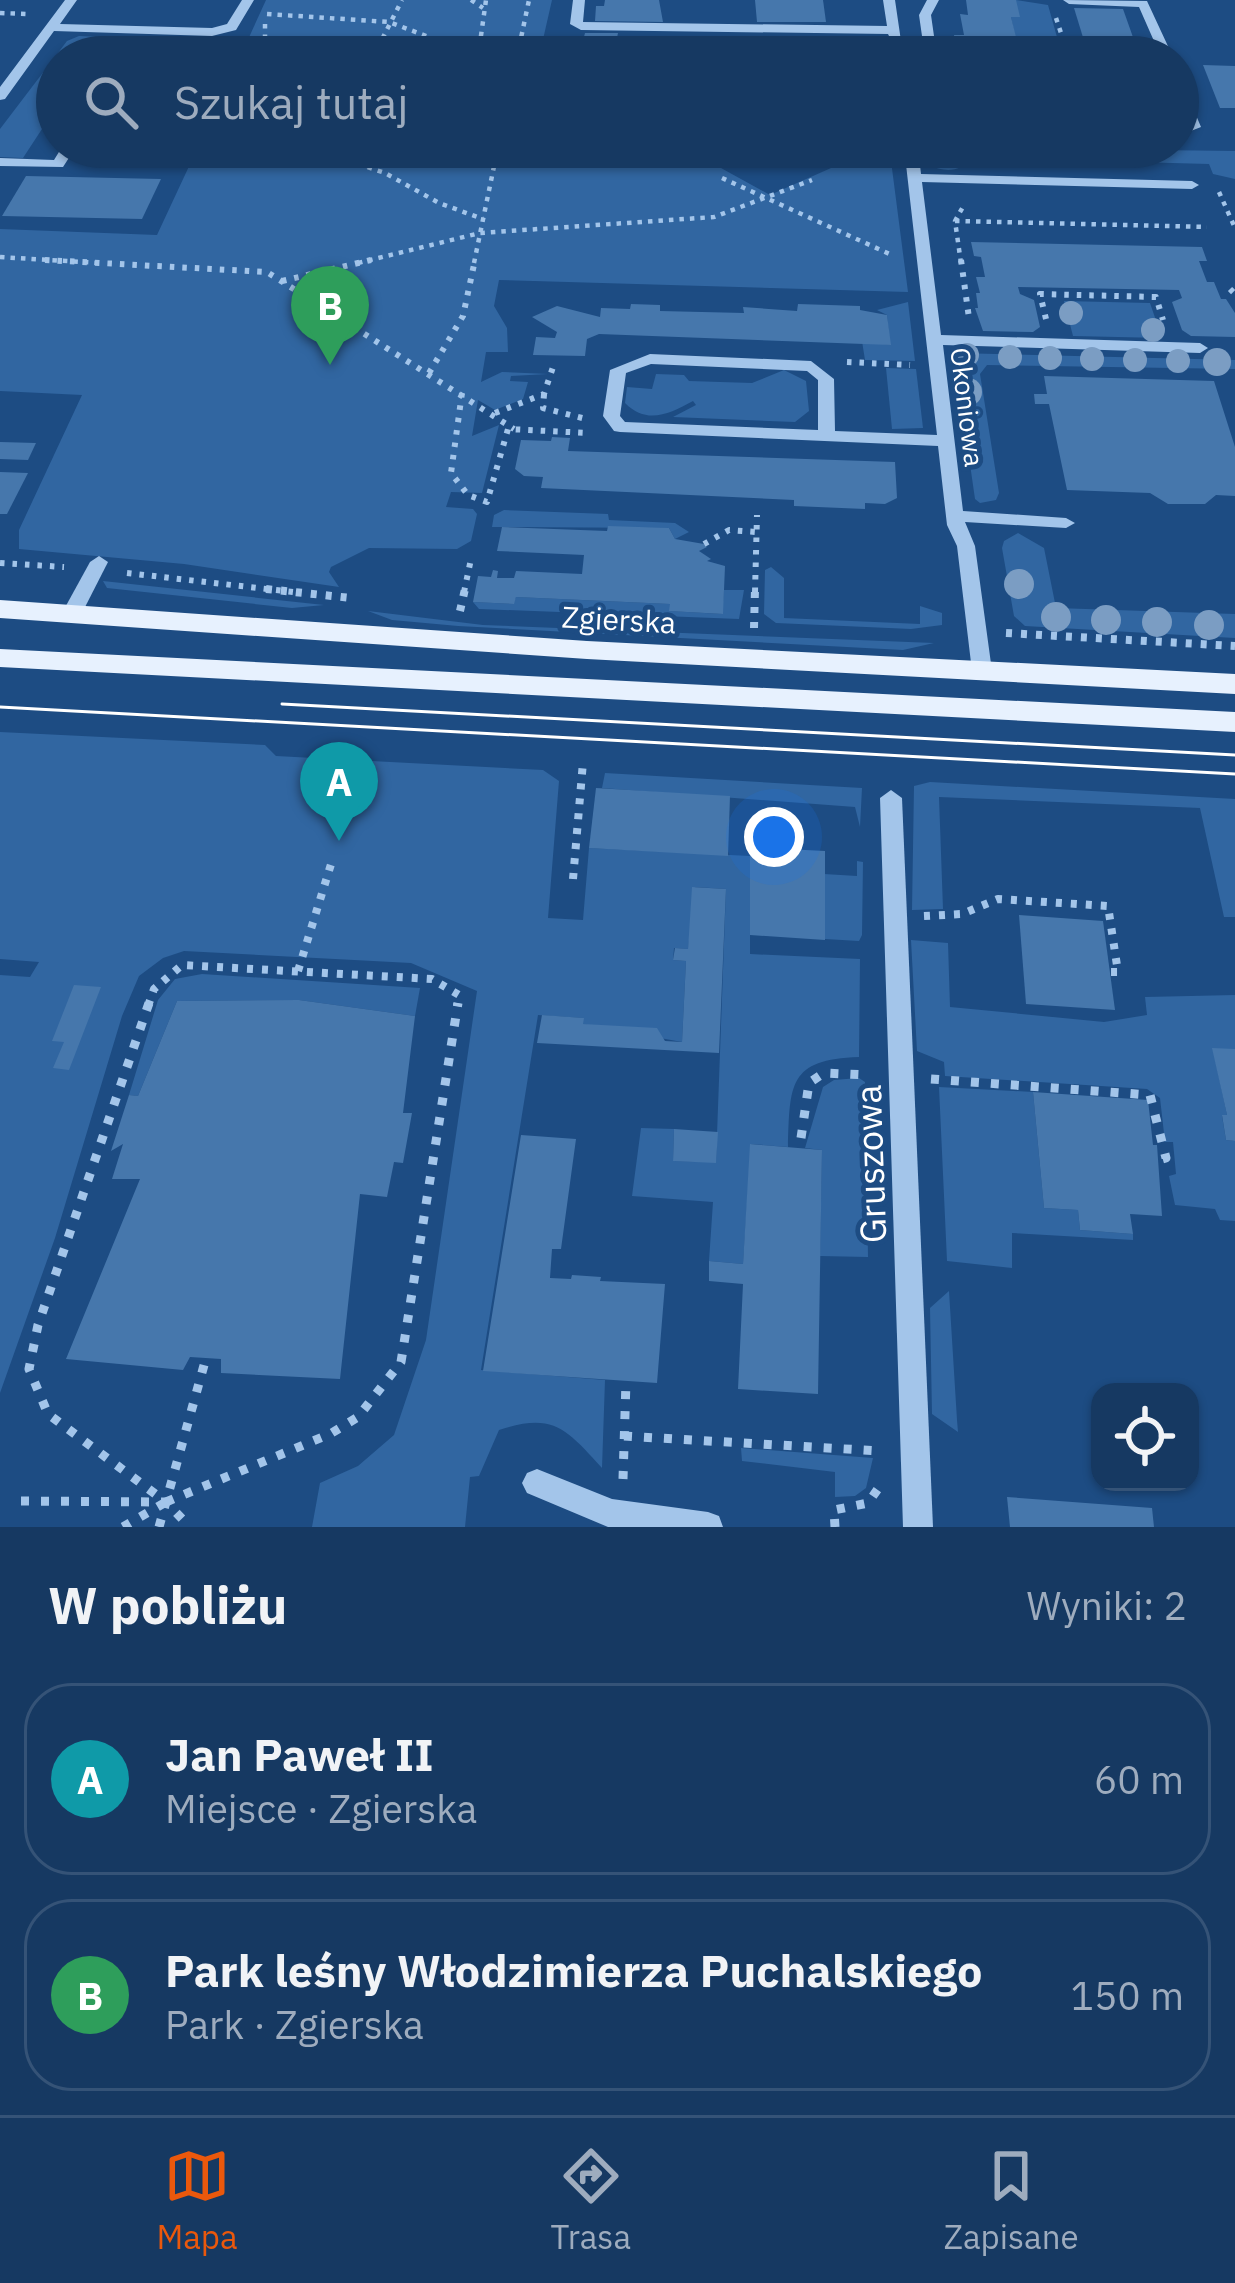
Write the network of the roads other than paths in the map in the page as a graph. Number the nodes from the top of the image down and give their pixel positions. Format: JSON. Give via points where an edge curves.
{"nodes":[{"id":1,"x":70,"y":0,"type":"edge"},
{"id":2,"x":248,"y":0,"type":"edge"},
{"id":3,"x":579,"y":0,"type":"edge"},
{"id":4,"x":889,"y":0,"type":"edge"},
{"id":5,"x":933,"y":0,"type":"edge"},
{"id":6,"x":1069,"y":0,"type":"edge"},
{"id":7,"x":51,"y":27,"type":"junction"},
{"id":8,"x":893,"y":30,"type":"junction"},
{"id":9,"x":44,"y":36,"type":"edge"},
{"id":10,"x":894,"y":36,"type":"edge"},
{"id":11,"x":928,"y":36,"type":"edge"},
{"id":12,"x":1157,"y":36,"type":"edge"},
{"id":13,"x":36,"y":47,"type":"edge"},
{"id":14,"x":0,"y":96,"type":"edge"},
{"id":15,"x":0,"y":162,"type":"edge"},
{"id":16,"x":36,"y":163,"type":"edge"},
{"id":17,"x":914,"y":168,"type":"edge"},
{"id":18,"x":915,"y":178,"type":"junction"},
{"id":19,"x":1199,"y":188,"type":"road end"},
{"id":20,"x":933,"y":340,"type":"junction"},
{"id":21,"x":1200,"y":349,"type":"dead end"},
{"id":22,"x":827,"y":435,"type":"junction"},
{"id":23,"x":945,"y":441,"type":"junction"},
{"id":24,"x":955,"y":516,"type":"junction"},
{"id":25,"x":1066,"y":523,"type":"dead end"},
{"id":26,"x":99,"y":562,"type":"dead end"},
{"id":27,"x":0,"y":609,"type":"edge"},
{"id":28,"x":73,"y":613,"type":"junction"},
{"id":29,"x":0,"y":658,"type":"edge"},
{"id":30,"x":982,"y":671,"type":"junction"},
{"id":31,"x":1235,"y":684,"type":"edge"},
{"id":32,"x":1235,"y":722,"type":"edge"},
{"id":33,"x":891,"y":798,"type":"dead end"},
{"id":34,"x":537,"y":1483,"type":"dead end"},
{"id":35,"x":708,"y":1527,"type":"edge"},
{"id":36,"x":918,"y":1527,"type":"edge"}],
"edges":[{"from":1,"to":7,"type":"street"},
{"from":2,"to":7,"type":"street","via":[[232,27],[212,32]]},
{"from":3,"to":8,"type":"street","via":[[581,26]]},
{"from":4,"to":8,"type":"street"},
{"from":5,"to":11,"type":"street"},
{"from":6,"to":12,"type":"street","via":[[1143,4]]},
{"from":7,"to":9,"type":"street"},
{"from":8,"to":10,"type":"street"},
{"from":13,"to":14,"type":"street"},
{"from":15,"to":16,"type":"street"},
{"from":17,"to":18,"type":"street","name":"Okoniowa"},
{"from":18,"to":19,"type":"street"},
{"from":18,"to":20,"type":"street","name":"Okoniowa"},
{"from":20,"to":21,"type":"street"},
{"from":20,"to":23,"type":"street","name":"Okoniowa"},
{"from":22,"to":22,"type":"street","via":[[627,428],[611,416],[618,370],[638,361],[800,364],[826,379]]},
{"from":22,"to":23,"type":"street"},
{"from":23,"to":24,"type":"street","name":"Okoniowa"},
{"from":24,"to":25,"type":"street"},
{"from":24,"to":30,"type":"street","name":"Okoniowa"},
{"from":26,"to":28,"type":"street"},
{"from":27,"to":28,"type":"main road","name":"Zgierska"},
{"from":28,"to":30,"type":"main road","name":"Zgierska"},
{"from":29,"to":32,"type":"main road"},
{"from":30,"to":31,"type":"main road","name":"Zgierska"},
{"from":33,"to":36,"type":"street","name":"Gruszowa"},
{"from":34,"to":35,"type":"street","via":[[612,1514]]}]}
